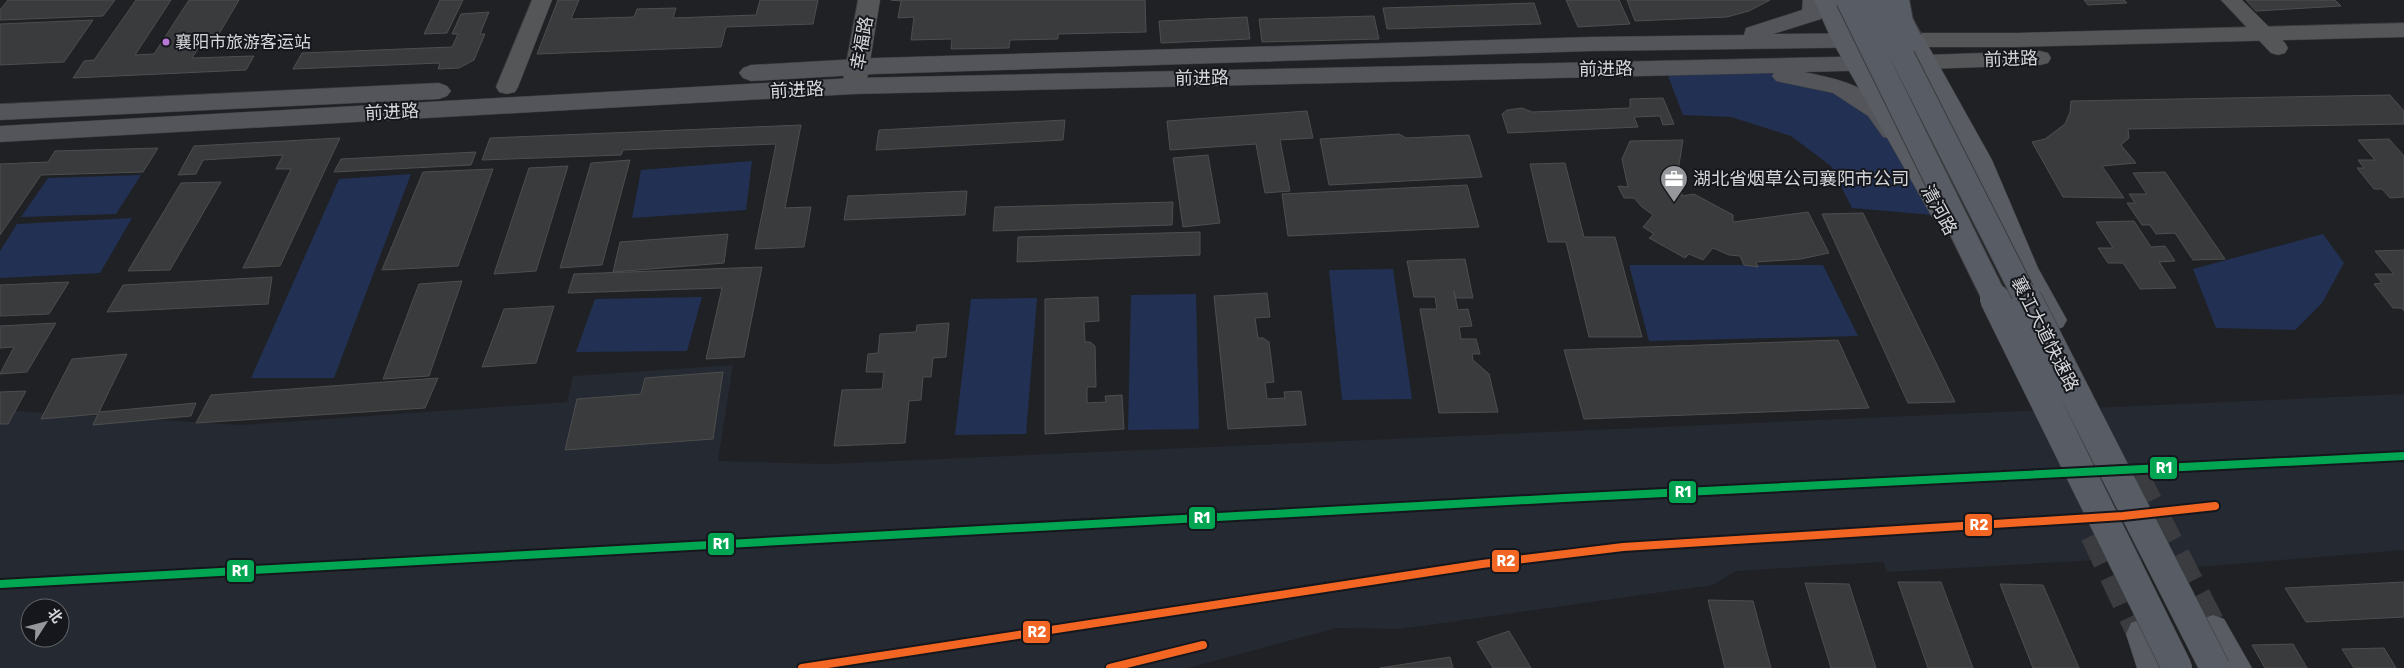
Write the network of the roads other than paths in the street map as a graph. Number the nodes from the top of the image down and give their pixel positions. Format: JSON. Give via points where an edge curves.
{"nodes":[{"id":1,"x":542,"y":0,"type":"edge"},
{"id":2,"x":870,"y":0,"type":"edge"},
{"id":3,"x":885,"y":0,"type":"edge"},
{"id":4,"x":1814,"y":0,"type":"edge"},
{"id":5,"x":1825,"y":0,"type":"edge"},
{"id":6,"x":1848,"y":0,"type":"edge"},
{"id":7,"x":1874,"y":0,"type":"edge"},
{"id":8,"x":1892,"y":0,"type":"edge"},
{"id":9,"x":1897,"y":0,"type":"edge"},
{"id":10,"x":2231,"y":0,"type":"edge"},
{"id":11,"x":2404,"y":30,"type":"edge"},
{"id":12,"x":2271,"y":40,"type":"junction"},
{"id":13,"x":1843,"y":41,"type":"junction"},
{"id":14,"x":1717,"y":43,"type":"junction"},
{"id":15,"x":2404,"y":44,"type":"edge"},
{"id":16,"x":1920,"y":51,"type":"junction"},
{"id":17,"x":1856,"y":63,"type":"junction"},
{"id":18,"x":1738,"y":66,"type":"junction"},
{"id":19,"x":864,"y":76,"type":"junction"},
{"id":20,"x":507,"y":87,"type":"junction"},
{"id":21,"x":0,"y":112,"type":"edge"},
{"id":22,"x":0,"y":134,"type":"edge"},
{"id":23,"x":1908,"y":154,"type":"junction"},
{"id":24,"x":2004,"y":253,"type":"junction"},
{"id":25,"x":2079,"y":368,"type":"dead end"},
{"id":26,"x":2019,"y":370,"type":"dead end"},
{"id":27,"x":2213,"y":630,"type":"tunnel mouth"},
{"id":28,"x":2142,"y":634,"type":"tunnel mouth"},
{"id":29,"x":2154,"y":668,"type":"edge"},
{"id":30,"x":2177,"y":668,"type":"edge"},
{"id":31,"x":2215,"y":668,"type":"edge"},
{"id":32,"x":2235,"y":668,"type":"edge"}],
"edges":[{"from":1,"to":20,"type":"street"},
{"from":2,"to":19,"type":"street","name":"幸福路"},
{"from":3,"to":19,"type":"street","name":"幸福路"},
{"from":4,"to":14,"type":"main road","via":[[1813,14]]},
{"from":5,"to":13,"type":"main road","name":"清河路"},
{"from":6,"to":30,"type":"highway","name":"襄江大道快速路","bridge":true},
{"from":7,"to":24,"type":"highway","name":"襄江大道快速路","bridge":true},
{"from":8,"to":16,"type":"main road"},
{"from":9,"to":24,"type":"highway","bridge":true,"via":[[1901,22],[1972,157]]},
{"from":10,"to":12,"type":"street"},
{"from":11,"to":12,"type":"street","name":"前进路"},
{"from":12,"to":15,"type":"street","name":"前进路"},
{"from":12,"to":16,"type":"street","name":"前进路"},
{"from":13,"to":14,"type":"main road","name":"前进路"},
{"from":13,"to":16,"type":"main road","name":"前进路"},
{"from":13,"to":17,"type":"main road","name":"清河路"},
{"from":14,"to":19,"type":"main road","name":"前进路","via":[[1581,45]]},
{"from":16,"to":17,"type":"main road","name":"前进路"},
{"from":16,"to":25,"type":"main road","via":[[1980,160],[2025,268]]},
{"from":17,"to":18,"type":"main road","name":"前进路"},
{"from":17,"to":23,"type":"main road","name":"清河路"},
{"from":18,"to":19,"type":"main road","name":"前进路"},
{"from":18,"to":23,"type":"main road","via":[[1840,88],[1876,110]]},
{"from":19,"to":20,"type":"main road","name":"前进路"},
{"from":19,"to":22,"type":"main road","name":"前进路"},
{"from":20,"to":21,"type":"main road","name":"前进路"},
{"from":23,"to":26,"type":"main road","name":"清河路","via":[[1944,216]]},
{"from":24,"to":31,"type":"highway","name":"襄江大道快速路","bridge":true},
{"from":27,"to":32,"type":"main road"},
{"from":28,"to":29,"type":"main road"}]}
